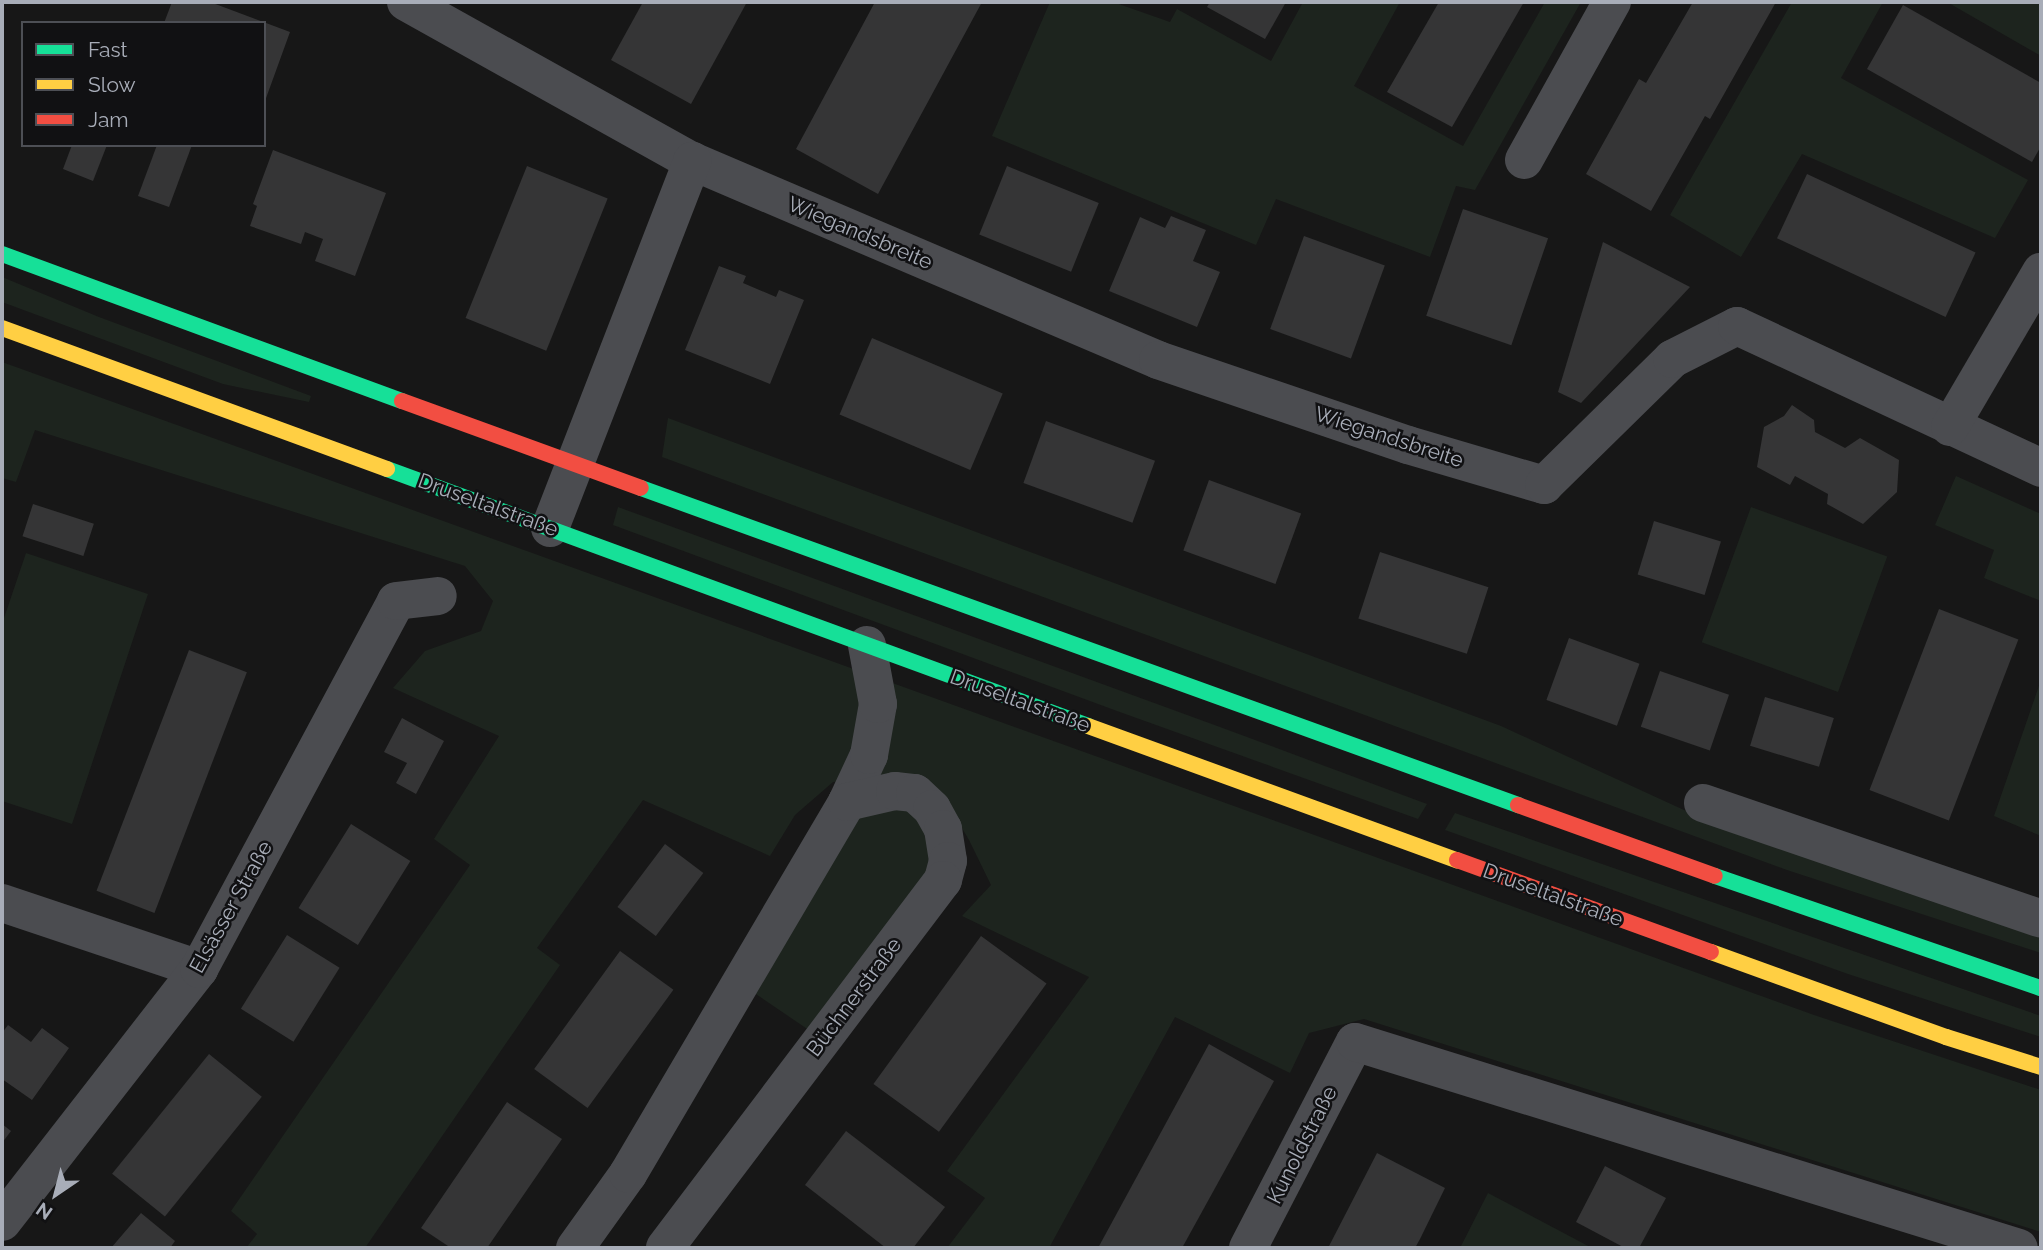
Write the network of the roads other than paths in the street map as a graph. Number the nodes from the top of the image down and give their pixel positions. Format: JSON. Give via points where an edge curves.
{"nodes":[{"id":1,"x":406,"y":2,"type":"edge"},
{"id":2,"x":1612,"y":2,"type":"edge"},
{"id":3,"x":1524,"y":160,"type":"dead end"},
{"id":4,"x":692,"y":161,"type":"junction"},
{"id":5,"x":2,"y":254,"type":"edge"},
{"id":6,"x":2041,"y":272,"type":"edge"},
{"id":7,"x":2,"y":328,"type":"edge"},
{"id":8,"x":1950,"y":427,"type":"junction"},
{"id":9,"x":576,"y":463,"type":"junction"},
{"id":10,"x":2041,"y":468,"type":"edge"},
{"id":11,"x":550,"y":528,"type":"junction"},
{"id":12,"x":438,"y":596,"type":"dead end"},
{"id":13,"x":867,"y":645,"type":"junction"},
{"id":14,"x":847,"y":803,"type":"junction"},
{"id":15,"x":1703,"y":803,"type":"dead end"},
{"id":16,"x":2,"y":903,"type":"edge"},
{"id":17,"x":2041,"y":919,"type":"edge"},
{"id":18,"x":199,"y":969,"type":"junction"},
{"id":19,"x":2041,"y":988,"type":"edge"},
{"id":20,"x":2041,"y":1067,"type":"edge"},
{"id":21,"x":2,"y":1222,"type":"edge"},
{"id":22,"x":1959,"y":1240,"type":"edge"},
{"id":23,"x":575,"y":1248,"type":"edge"},
{"id":24,"x":665,"y":1248,"type":"edge"},
{"id":25,"x":1248,"y":1248,"type":"edge"},
{"id":26,"x":2019,"y":1248,"type":"edge"}],
"edges":[{"from":1,"to":4,"type":"street","name":"Wiegandsbreite"},
{"from":2,"to":3,"type":"street"},
{"from":4,"to":8,"type":"street","name":"Wiegandsbreite","via":[[1158,360],[1408,445],[1544,485],[1672,359],[1737,326]]},
{"from":4,"to":9,"type":"street"},
{"from":5,"to":9,"type":"main road"},
{"from":6,"to":8,"type":"street"},
{"from":7,"to":11,"type":"main road","name":"Druseltalstraße"},
{"from":8,"to":10,"type":"street","name":"Wiegandsbreite"},
{"from":9,"to":11,"type":"street"},
{"from":9,"to":19,"type":"main road","via":[[1556,819]]},
{"from":11,"to":13,"type":"main road","name":"Druseltalstraße"},
{"from":12,"to":18,"type":"street","name":"Elsässer Straße","via":[[396,601]]},
{"from":13,"to":14,"type":"street","via":[[878,704],[869,755]]},
{"from":13,"to":20,"type":"main road","name":"Druseltalstraße","via":[[1946,1037]]},
{"from":14,"to":23,"type":"street","via":[[628,1174]]},
{"from":14,"to":24,"type":"street","name":"Büchnerstraße","via":[[895,791],[915,793],[932,809],[943,829],[948,861],[943,880]]},
{"from":15,"to":17,"type":"street"},
{"from":16,"to":18,"type":"street"},
{"from":18,"to":21,"type":"street","name":"Elsässer Straße"},
{"from":22,"to":25,"type":"street","name":"Kunoldstraße","via":[[1355,1042]]},
{"from":22,"to":26,"type":"street"}]}
